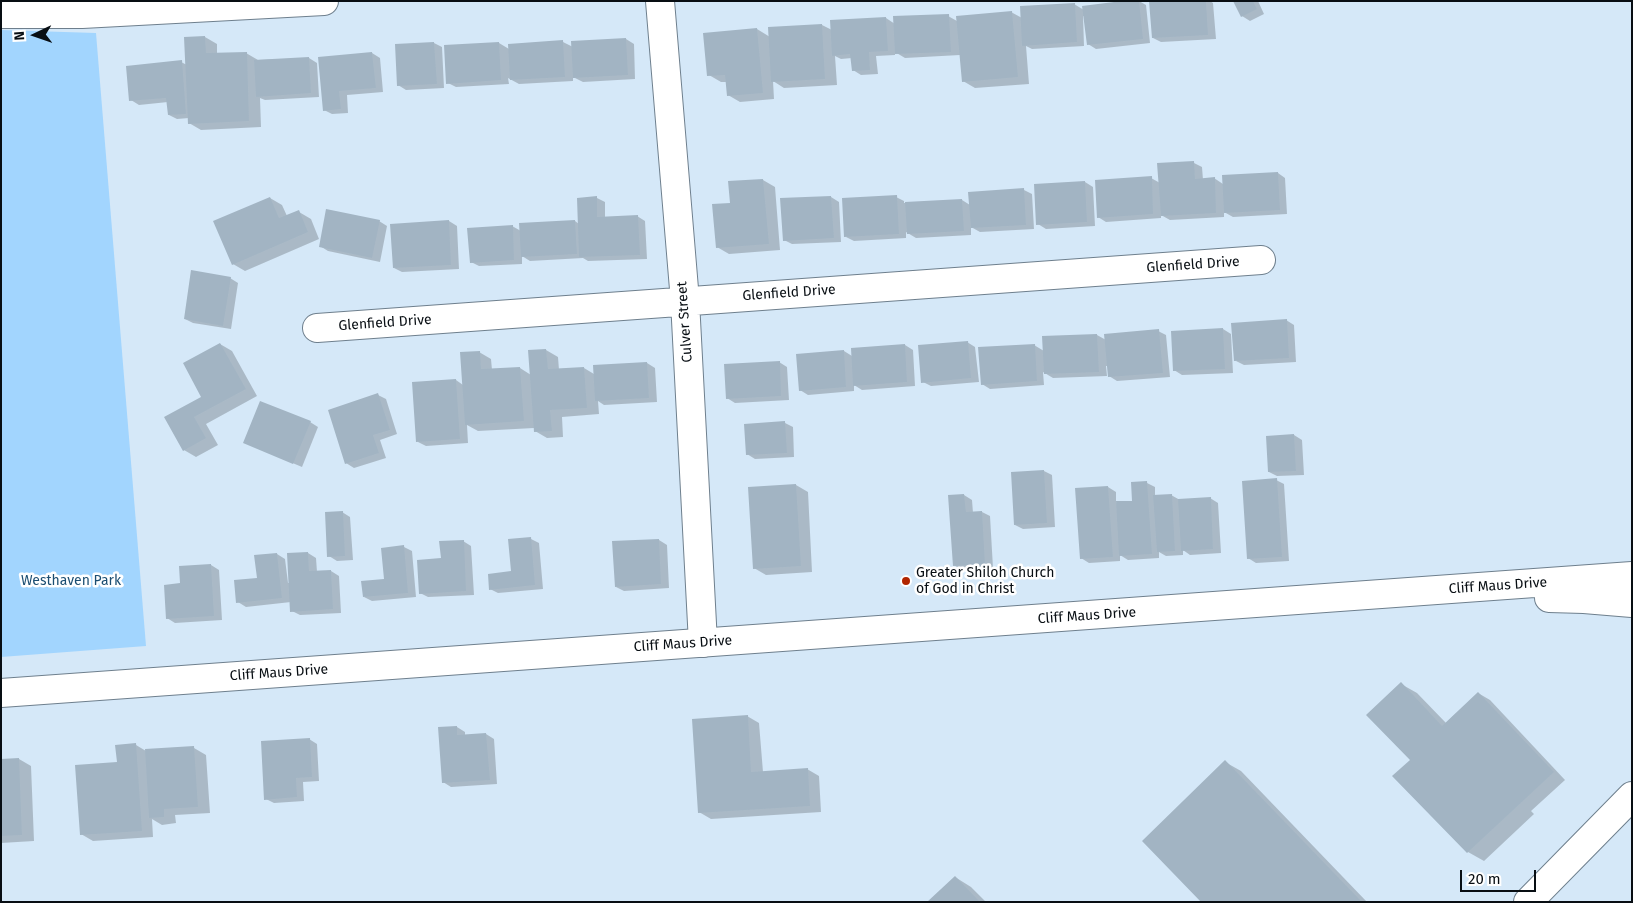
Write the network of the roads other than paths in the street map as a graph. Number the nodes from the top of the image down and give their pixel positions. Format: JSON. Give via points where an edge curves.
{"nodes":[{"id":1,"x":324,"y":1,"type":"edge"},
{"id":2,"x":660,"y":1,"type":"edge"},
{"id":3,"x":1,"y":14,"type":"edge"},
{"id":4,"x":1261,"y":260,"type":"dead end"},
{"id":5,"x":685,"y":301,"type":"junction"},
{"id":6,"x":317,"y":328,"type":"dead end"},
{"id":7,"x":1632,"y":576,"type":"edge"},
{"id":8,"x":1365,"y":596,"type":"junction"},
{"id":9,"x":1632,"y":602,"type":"edge"},
{"id":10,"x":703,"y":643,"type":"junction"},
{"id":11,"x":1,"y":693,"type":"edge"},
{"id":12,"x":1632,"y":796,"type":"edge"},
{"id":13,"x":1528,"y":902,"type":"edge"}],
"edges":[{"from":1,"to":3,"type":"street","via":[[82,14]]},
{"from":2,"to":5,"type":"street","name":"Culver Street"},
{"from":4,"to":5,"type":"street","name":"Glenfield Drive"},
{"from":5,"to":6,"type":"street","name":"Glenfield Drive"},
{"from":5,"to":10,"type":"street","name":"Culver Street"},
{"from":7,"to":8,"type":"street","name":"Cliff Maus Drive"},
{"from":8,"to":9,"type":"street","name":"Cliff Maus Drive"},
{"from":8,"to":10,"type":"street","name":"Cliff Maus Drive"},
{"from":10,"to":11,"type":"street","name":"Cliff Maus Drive"},
{"from":12,"to":13,"type":"street"}]}
